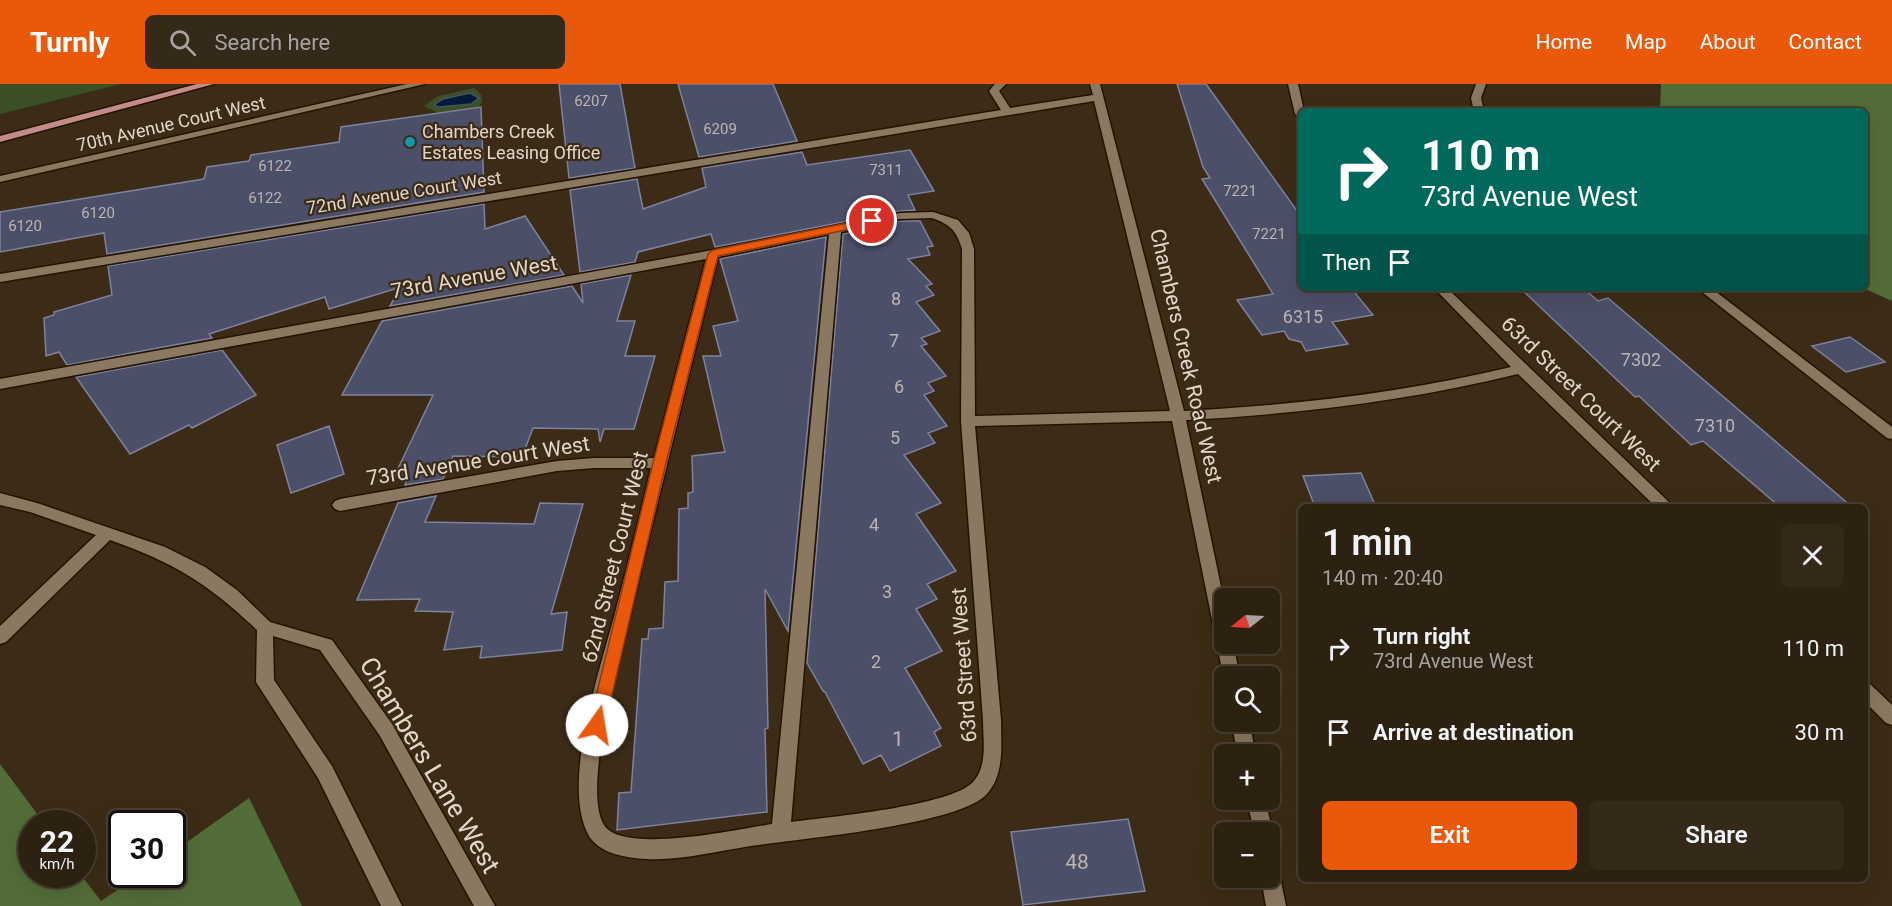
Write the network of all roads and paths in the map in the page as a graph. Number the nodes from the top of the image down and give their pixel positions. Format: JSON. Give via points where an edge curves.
{"nodes":[{"id":1,"x":209,"y":84,"type":"edge"},
{"id":2,"x":420,"y":84,"type":"edge"},
{"id":3,"x":1001,"y":84,"type":"edge"},
{"id":4,"x":1293,"y":84,"type":"edge"},
{"id":5,"x":1481,"y":84,"type":"edge"},
{"id":6,"x":1096,"y":90,"type":"edge"},
{"id":7,"x":1298,"y":108,"type":"edge"},
{"id":8,"x":1478,"y":108,"type":"edge"},
{"id":9,"x":1007,"y":112,"type":"junction"},
{"id":10,"x":0,"y":139,"type":"edge"},
{"id":11,"x":0,"y":179,"type":"edge"},
{"id":12,"x":954,"y":222,"type":"joint"},
{"id":13,"x":836,"y":229,"type":"junction"},
{"id":14,"x":713,"y":254,"type":"junction"},
{"id":15,"x":0,"y":278,"type":"edge"},
{"id":16,"x":1443,"y":291,"type":"edge"},
{"id":17,"x":1707,"y":291,"type":"edge"},
{"id":18,"x":1521,"y":369,"type":"junction"},
{"id":19,"x":0,"y":384,"type":"edge"},
{"id":20,"x":1178,"y":416,"type":"junction"},
{"id":21,"x":968,"y":421,"type":"junction"},
{"id":22,"x":1892,"y":434,"type":"edge"},
{"id":23,"x":659,"y":463,"type":"junction"},
{"id":24,"x":0,"y":499,"type":"edge"},
{"id":25,"x":1663,"y":504,"type":"edge"},
{"id":26,"x":340,"y":505,"type":"dead end"},
{"id":27,"x":108,"y":533,"type":"junction"},
{"id":28,"x":1214,"y":593,"type":"edge"},
{"id":29,"x":265,"y":627,"type":"junction"},
{"id":30,"x":0,"y":637,"type":"edge"},
{"id":31,"x":1868,"y":693,"type":"edge"},
{"id":32,"x":1892,"y":717,"type":"edge"},
{"id":33,"x":781,"y":832,"type":"junction"},
{"id":34,"x":600,"y":837,"type":"joint"},
{"id":35,"x":1273,"y":888,"type":"edge"},
{"id":36,"x":392,"y":906,"type":"edge"},
{"id":37,"x":484,"y":906,"type":"edge"},
{"id":38,"x":1276,"y":906,"type":"edge"}],
"edges":[{"from":1,"to":10,"type":"main road"},
{"from":2,"to":11,"type":"street","name":"70th Avenue Court West"},
{"from":3,"to":9,"type":"street","via":[[994,91]]},
{"from":4,"to":7,"type":"street"},
{"from":5,"to":8,"type":"street","via":[[1476,98]]},
{"from":6,"to":9,"type":"street","name":"72nd Avenue Court West"},
{"from":6,"to":20,"type":"street","name":"Chambers Creek Road West"},
{"from":9,"to":15,"type":"street","name":"72nd Avenue Court West"},
{"from":12,"to":13,"type":"street","name":"73rd Avenue West","via":[[918,214]]},
{"from":12,"to":21,"type":"street","name":"63rd Street West","via":[[968,249]]},
{"from":13,"to":14,"type":"street","name":"73rd Avenue West"},
{"from":13,"to":33,"type":"street"},
{"from":14,"to":19,"type":"street","name":"73rd Avenue West"},
{"from":14,"to":23,"type":"street","name":"62nd Street Court West"},
{"from":16,"to":18,"type":"street","name":"63rd Street Court West"},
{"from":17,"to":22,"type":"street"},
{"from":18,"to":20,"type":"street","via":[[1473,383],[1349,403]]},
{"from":18,"to":25,"type":"street","name":"63rd Street Court West"},
{"from":20,"to":21,"type":"street"},
{"from":20,"to":28,"type":"street","name":"Chambers Creek Road West"},
{"from":21,"to":33,"type":"street","name":"63rd Street West","via":[[992,720],[992,761],[987,778],[968,797],[934,808]]},
{"from":23,"to":26,"type":"street","name":"73rd Avenue Court West","via":[[557,466]]},
{"from":23,"to":34,"type":"street","name":"62nd Street Court West","via":[[593,743],[588,791],[593,825]]},
{"from":24,"to":27,"type":"street","name":"Chambers Lane West"},
{"from":27,"to":29,"type":"street","name":"Chambers Lane West","via":[[159,551],[199,572]]},
{"from":27,"to":30,"type":"street"},
{"from":29,"to":36,"type":"street","via":[[265,682],[325,772]]},
{"from":29,"to":37,"type":"street","name":"Chambers Lane West","via":[[326,645],[386,730]]},
{"from":31,"to":32,"type":"street"},
{"from":33,"to":34,"type":"street","name":"63rd Street West","via":[[655,850],[624,848]]},
{"from":35,"to":38,"type":"street"}]}
